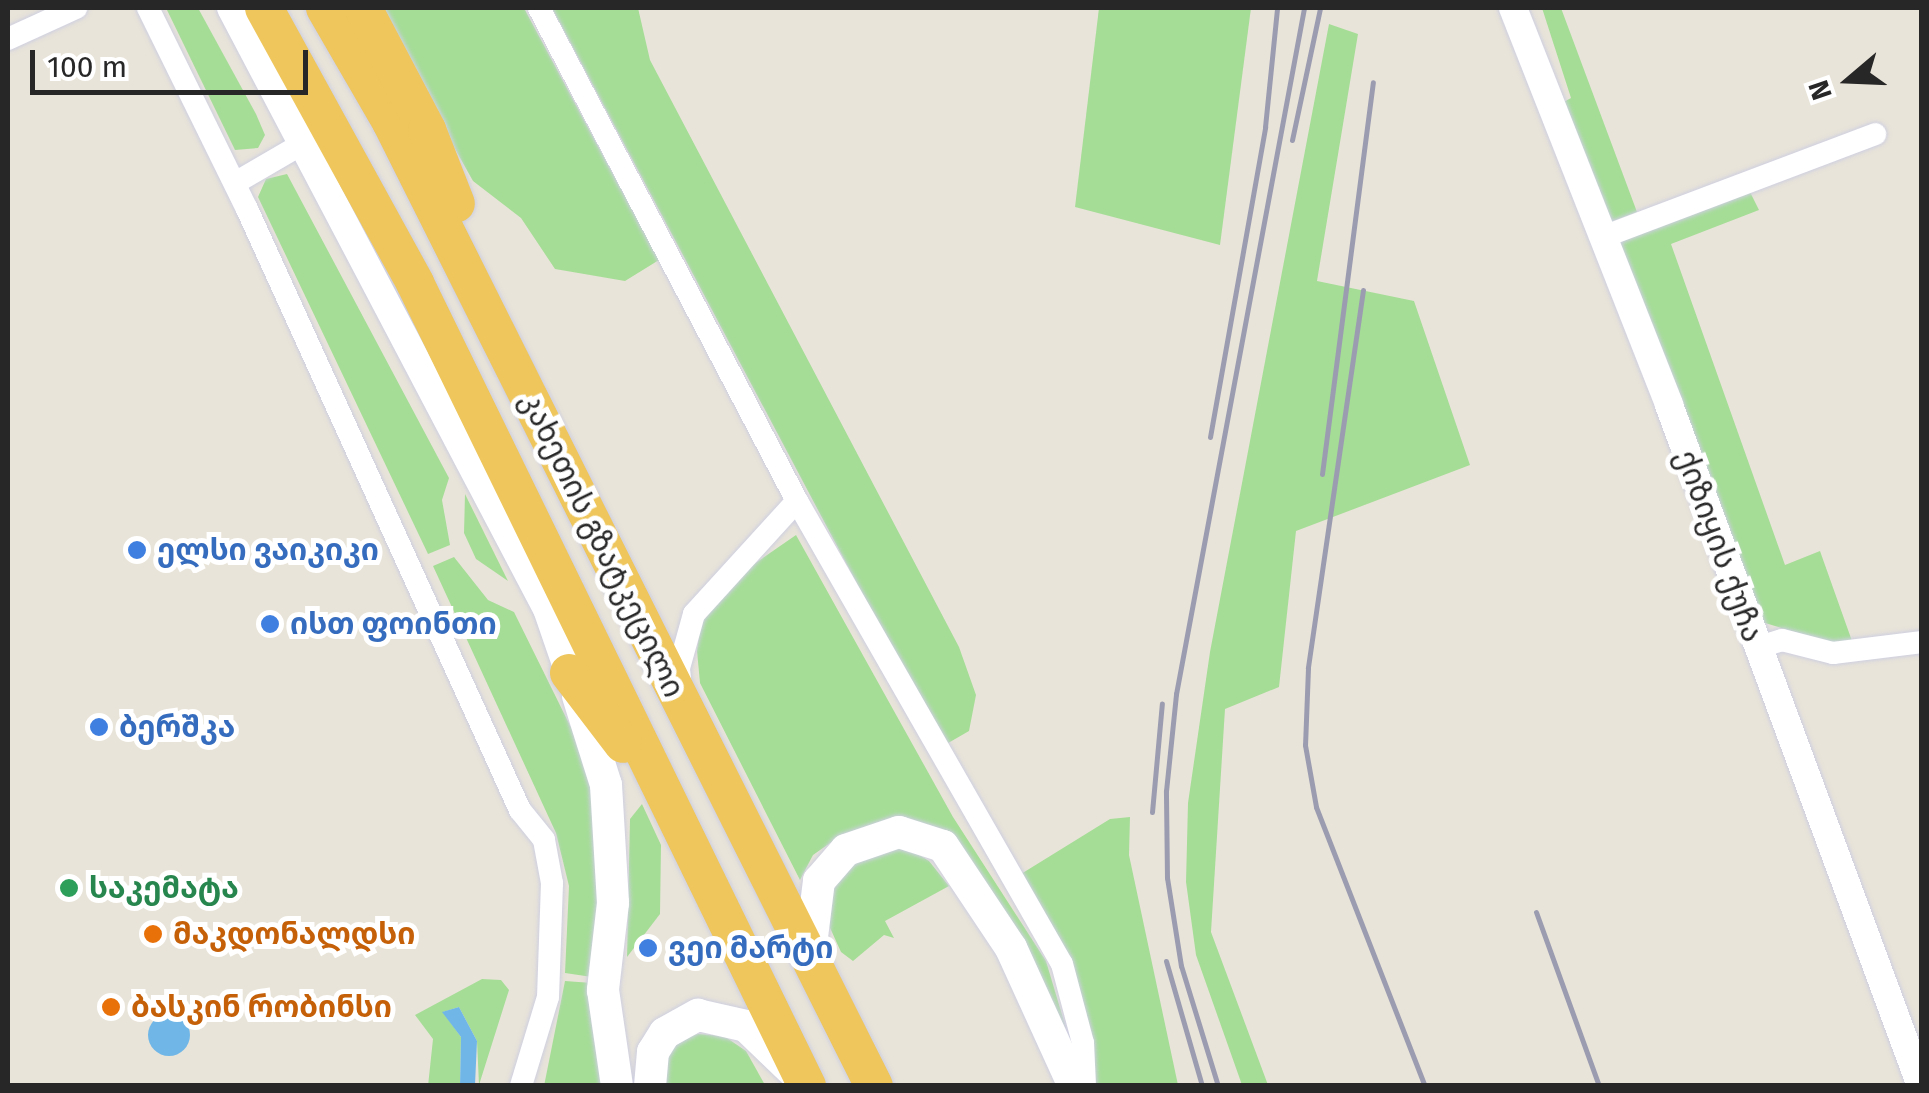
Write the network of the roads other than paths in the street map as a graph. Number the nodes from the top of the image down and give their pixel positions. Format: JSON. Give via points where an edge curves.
{"nodes":[{"id":1,"x":76,"y":8,"type":"edge"},
{"id":2,"x":148,"y":8,"type":"edge"},
{"id":3,"x":232,"y":8,"type":"edge"},
{"id":4,"x":264,"y":8,"type":"edge"},
{"id":5,"x":324,"y":8,"type":"edge"},
{"id":6,"x":363,"y":8,"type":"edge"},
{"id":7,"x":539,"y":8,"type":"edge"},
{"id":8,"x":1513,"y":8,"type":"edge"},
{"id":9,"x":8,"y":38,"type":"edge"},
{"id":10,"x":1876,"y":134,"type":"dead end"},
{"id":11,"x":302,"y":144,"type":"junction"},
{"id":12,"x":235,"y":183,"type":"junction"},
{"id":13,"x":1603,"y":237,"type":"junction"},
{"id":14,"x":532,"y":402,"type":"junction"},
{"id":15,"x":797,"y":501,"type":"junction"},
{"id":16,"x":1922,"y":642,"type":"edge"},
{"id":17,"x":1756,"y":648,"type":"junction"},
{"id":18,"x":570,"y":672,"type":"junction"},
{"id":19,"x":684,"y":712,"type":"junction"},
{"id":20,"x":673,"y":810,"type":"junction"},
{"id":21,"x":809,"y":961,"type":"junction"},
{"id":22,"x":806,"y":1084,"type":"edge"},
{"id":23,"x":524,"y":1086,"type":"edge"},
{"id":24,"x":618,"y":1086,"type":"edge"},
{"id":25,"x":650,"y":1086,"type":"edge"},
{"id":26,"x":874,"y":1086,"type":"edge"},
{"id":27,"x":1074,"y":1086,"type":"edge"},
{"id":28,"x":1085,"y":1086,"type":"edge"},
{"id":29,"x":1922,"y":1086,"type":"edge"}],
"edges":[{"from":1,"to":9,"type":"street"},
{"from":2,"to":12,"type":"street"},
{"from":3,"to":11,"type":"street"},
{"from":4,"to":20,"type":"highway","name":"კახეთის გზატკეცილი","via":[[398,250]]},
{"from":5,"to":14,"type":"highway","name":"კახეთის გზატკეცილი","via":[[391,122]]},
{"from":6,"to":14,"type":"highway","via":[[428,130]]},
{"from":7,"to":15,"type":"street"},
{"from":8,"to":13,"type":"street","name":"ქიზიყის ქუჩა"},
{"from":10,"to":13,"type":"street"},
{"from":11,"to":12,"type":"street"},
{"from":11,"to":18,"type":"street","via":[[538,593]]},
{"from":12,"to":23,"type":"street","via":[[520,810],[544,840],[552,883],[550,965]]},
{"from":13,"to":17,"type":"street","name":"ქიზიყის ქუჩა"},
{"from":14,"to":19,"type":"highway","name":"კახეთის გზატკეცილი"},
{"from":15,"to":19,"type":"street","via":[[694,614],[680,668]]},
{"from":15,"to":28,"type":"street","via":[[1062,964],[1083,1043]]},
{"from":16,"to":17,"type":"street","via":[[1833,653],[1782,640]]},
{"from":17,"to":29,"type":"street","name":"ქიზიყის ქუჩა"},
{"from":18,"to":20,"type":"highway"},
{"from":18,"to":24,"type":"main road","via":[[606,786],[613,903],[603,990]]},
{"from":19,"to":21,"type":"highway","name":"კახეთის გზატკეცილი"},
{"from":20,"to":22,"type":"highway","name":"კახეთის გზატკეცილი"},
{"from":21,"to":26,"type":"highway","name":"კახეთის გზატკეცილი"},
{"from":21,"to":27,"type":"main road","via":[[819,881],[846,850],[899,832],[943,846],[996,921]]},
{"from":22,"to":25,"type":"main road","via":[[746,1026],[698,1015],[665,1033],[653,1052]]}]}
